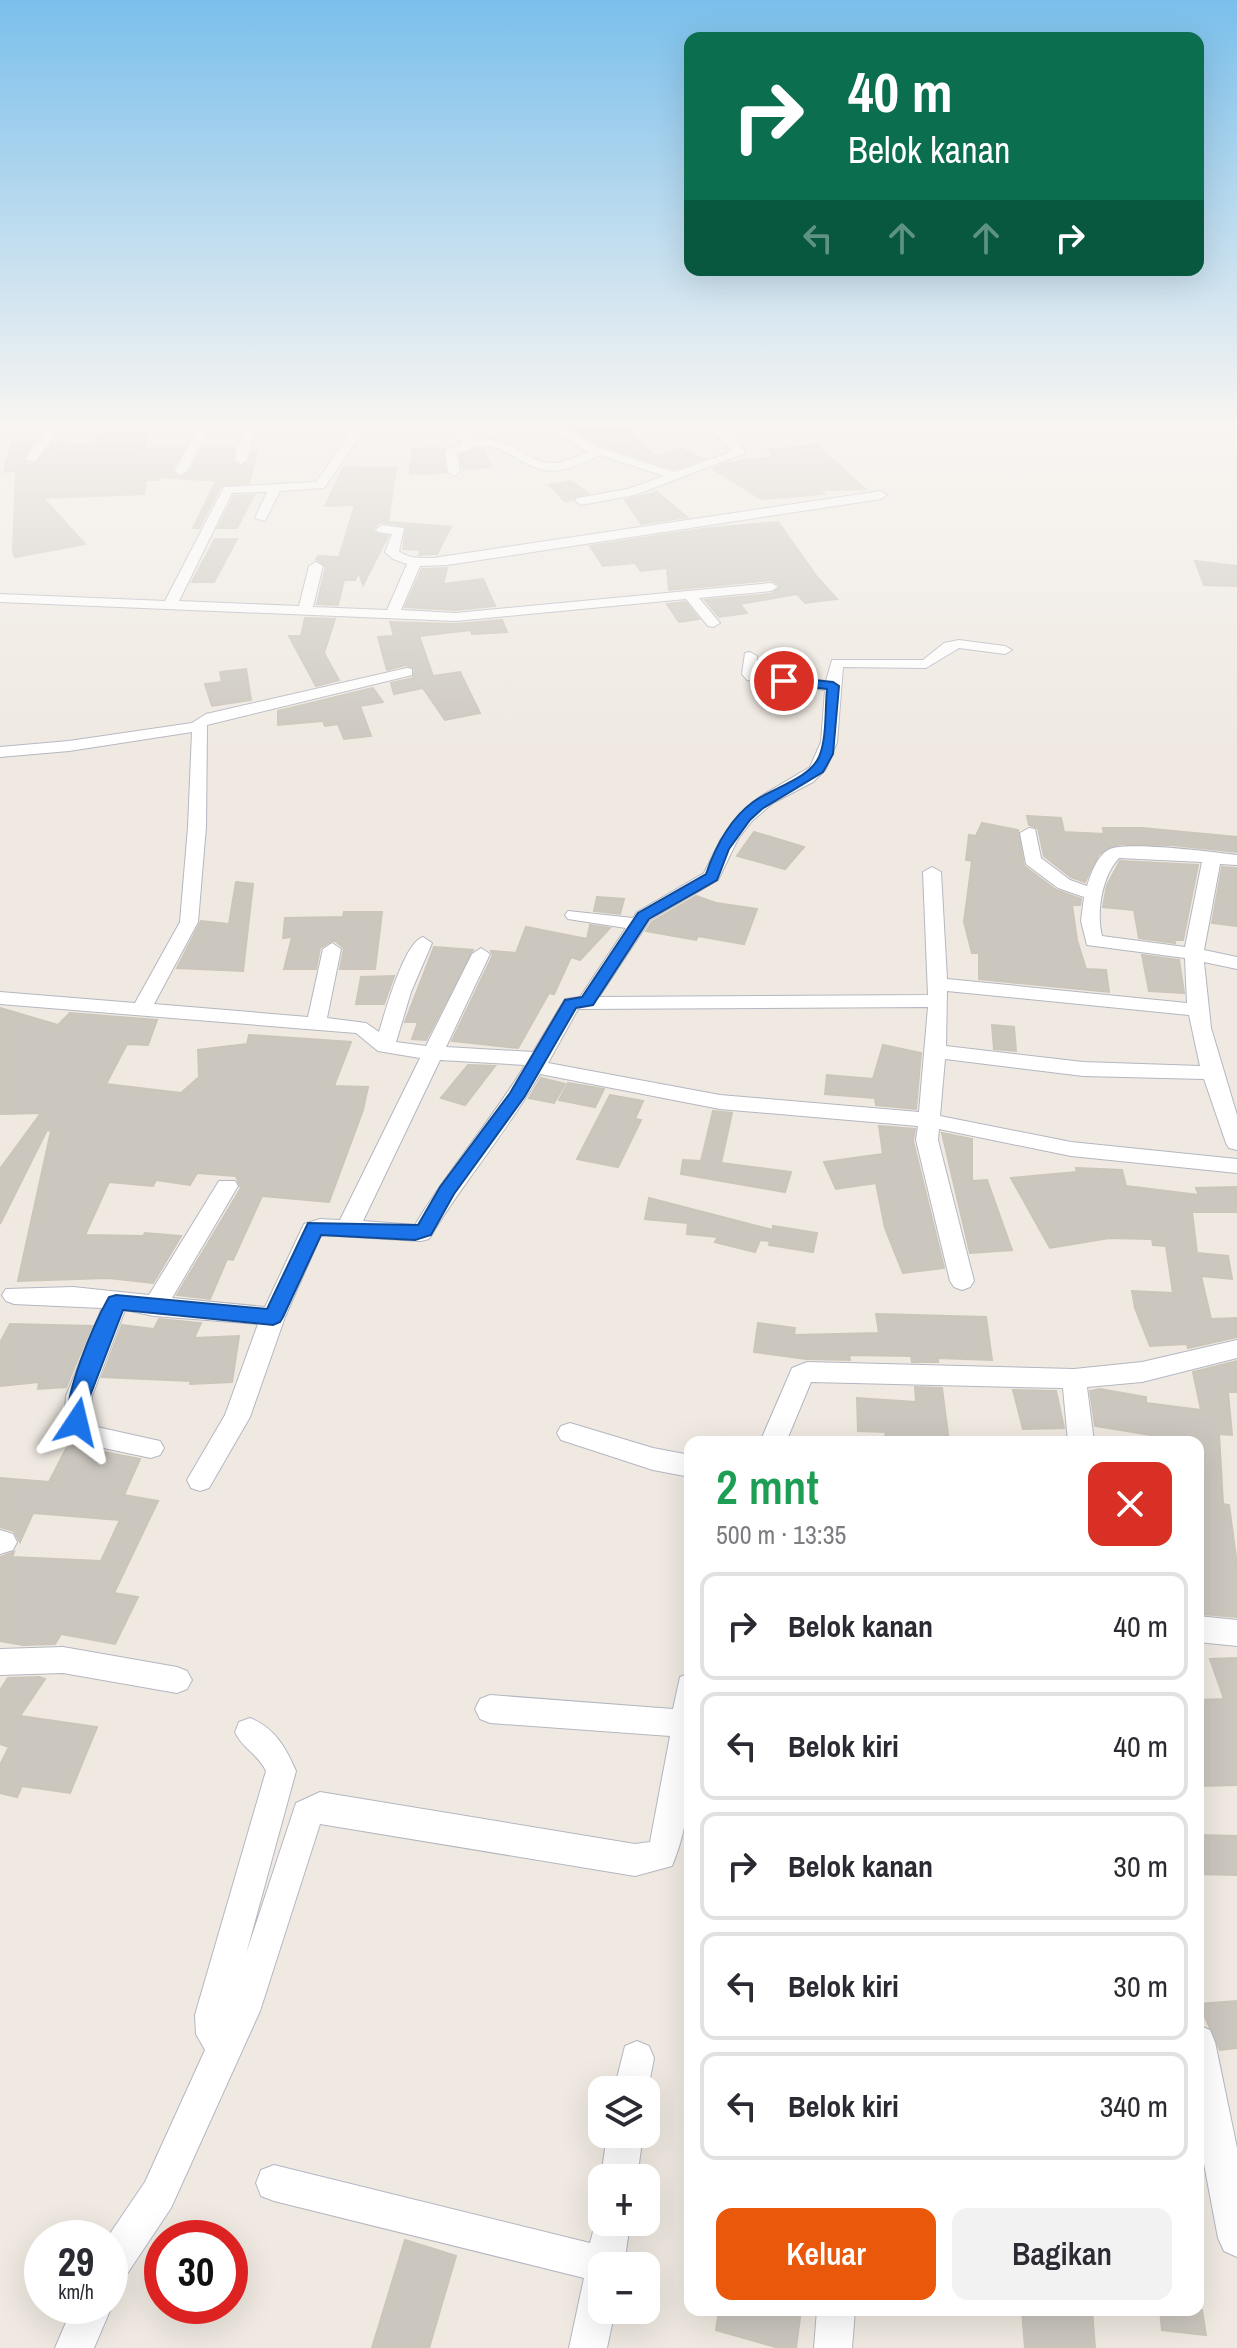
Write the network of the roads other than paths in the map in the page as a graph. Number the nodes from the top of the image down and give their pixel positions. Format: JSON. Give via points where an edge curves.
{"nodes":[{"id":1,"x":205,"y":537,"type":"edge"},
{"id":2,"x":398,"y":537,"type":"edge"},
{"id":3,"x":602,"y":537,"type":"edge"},
{"id":4,"x":415,"y":562,"type":"junction"},
{"id":5,"x":316,"y":566,"type":"dead end"},
{"id":6,"x":771,"y":587,"type":"dead end"},
{"id":7,"x":688,"y":593,"type":"junction"},
{"id":8,"x":0,"y":598,"type":"edge"},
{"id":9,"x":170,"y":605,"type":"junction"},
{"id":10,"x":305,"y":611,"type":"junction"},
{"id":11,"x":392,"y":614,"type":"junction"},
{"id":12,"x":713,"y":623,"type":"dead end"},
{"id":13,"x":1005,"y":650,"type":"dead end"},
{"id":14,"x":750,"y":656,"type":"dead end"},
{"id":15,"x":407,"y":672,"type":"dead end"},
{"id":16,"x":833,"y":686,"type":"junction"},
{"id":17,"x":197,"y":726,"type":"junction"},
{"id":18,"x":0,"y":752,"type":"edge"},
{"id":19,"x":1029,"y":833,"type":"dead end"},
{"id":20,"x":1212,"y":858,"type":"junction"},
{"id":21,"x":1237,"y":860,"type":"edge"},
{"id":22,"x":932,"y":872,"type":"dead end"},
{"id":23,"x":1094,"y":895,"type":"junction"},
{"id":24,"x":574,"y":915,"type":"dead end"},
{"id":25,"x":638,"y":924,"type":"junction"},
{"id":26,"x":423,"y":943,"type":"dead end"},
{"id":27,"x":332,"y":949,"type":"dead end"},
{"id":28,"x":481,"y":954,"type":"dead end"},
{"id":29,"x":1194,"y":954,"type":"junction"},
{"id":30,"x":1237,"y":963,"type":"edge"},
{"id":31,"x":939,"y":993,"type":"junction"},
{"id":32,"x":0,"y":998,"type":"edge"},
{"id":33,"x":587,"y":1001,"type":"junction"},
{"id":34,"x":142,"y":1008,"type":"junction"},
{"id":35,"x":1197,"y":1010,"type":"junction"},
{"id":36,"x":316,"y":1024,"type":"junction"},
{"id":37,"x":385,"y":1047,"type":"junction"},
{"id":38,"x":936,"y":1051,"type":"junction"},
{"id":39,"x":434,"y":1053,"type":"junction"},
{"id":40,"x":537,"y":1063,"type":"junction"},
{"id":41,"x":1210,"y":1073,"type":"junction"},
{"id":42,"x":927,"y":1120,"type":"junction"},
{"id":43,"x":1237,"y":1143,"type":"edge"},
{"id":44,"x":1237,"y":1166,"type":"edge"},
{"id":45,"x":227,"y":1186,"type":"dead end"},
{"id":46,"x":348,"y":1228,"type":"junction"},
{"id":47,"x":962,"y":1281,"type":"dead end"},
{"id":48,"x":14,"y":1295,"type":"dead end"},
{"id":49,"x":116,"y":1302,"type":"junction"},
{"id":50,"x":154,"y":1307,"type":"junction"},
{"id":51,"x":273,"y":1317,"type":"junction"},
{"id":52,"x":1237,"y":1349,"type":"edge"},
{"id":53,"x":1074,"y":1379,"type":"junction"},
{"id":54,"x":570,"y":1433,"type":"dead end"},
{"id":55,"x":776,"y":1436,"type":"edge"},
{"id":56,"x":1080,"y":1436,"type":"edge"},
{"id":57,"x":151,"y":1448,"type":"dead end"},
{"id":58,"x":684,"y":1465,"type":"edge"},
{"id":59,"x":200,"y":1480,"type":"dead end"},
{"id":60,"x":1204,"y":1630,"type":"edge"},
{"id":61,"x":1237,"y":1633,"type":"edge"},
{"id":62,"x":0,"y":1662,"type":"edge"},
{"id":63,"x":177,"y":1680,"type":"dead end"},
{"id":64,"x":490,"y":1709,"type":"dead end"},
{"id":65,"x":684,"y":1724,"type":"edge"},
{"id":66,"x":250,"y":1732,"type":"dead end"},
{"id":67,"x":684,"y":1749,"type":"edge"},
{"id":68,"x":226,"y":2045,"type":"junction"},
{"id":69,"x":1204,"y":2072,"type":"edge"},
{"id":70,"x":274,"y":2183,"type":"dead end"},
{"id":71,"x":1237,"y":2238,"type":"edge"},
{"id":72,"x":128,"y":2240,"type":"edge"},
{"id":73,"x":588,"y":2262,"type":"edge"},
{"id":74,"x":836,"y":2316,"type":"edge"},
{"id":75,"x":85,"y":2324,"type":"edge"},
{"id":76,"x":593,"y":2324,"type":"edge"},
{"id":77,"x":74,"y":2348,"type":"edge"},
{"id":78,"x":588,"y":2348,"type":"edge"},
{"id":79,"x":833,"y":2348,"type":"edge"}],
"edges":[{"from":1,"to":9,"type":"street"},
{"from":2,"to":4,"type":"street","via":[[393,555]]},
{"from":3,"to":4,"type":"street","via":[[477,558]]},
{"from":4,"to":11,"type":"street"},
{"from":5,"to":10,"type":"street"},
{"from":6,"to":7,"type":"street"},
{"from":7,"to":11,"type":"street","via":[[456,617]]},
{"from":7,"to":12,"type":"street"},
{"from":8,"to":9,"type":"street"},
{"from":9,"to":10,"type":"street"},
{"from":10,"to":11,"type":"street"},
{"from":13,"to":16,"type":"street","via":[[959,644],[926,664],[840,662]]},
{"from":14,"to":16,"type":"street","via":[[752,677]]},
{"from":15,"to":17,"type":"street","via":[[206,719]]},
{"from":16,"to":25,"type":"street","via":[[827,754],[818,769],[745,817],[722,849],[712,876],[663,902]]},
{"from":17,"to":18,"type":"street"},
{"from":17,"to":34,"type":"street","via":[[197,827],[189,922]]},
{"from":19,"to":23,"type":"street","via":[[1032,860],[1064,884]]},
{"from":20,"to":21,"type":"street"},
{"from":20,"to":23,"type":"street","via":[[1115,853]]},
{"from":20,"to":29,"type":"street"},
{"from":22,"to":31,"type":"street"},
{"from":23,"to":29,"type":"street","via":[[1094,941]]},
{"from":24,"to":25,"type":"street"},
{"from":25,"to":33,"type":"street"},
{"from":26,"to":37,"type":"street"},
{"from":27,"to":36,"type":"street"},
{"from":28,"to":39,"type":"street"},
{"from":29,"to":30,"type":"street"},
{"from":29,"to":35,"type":"street"},
{"from":31,"to":33,"type":"street"},
{"from":31,"to":35,"type":"street"},
{"from":31,"to":38,"type":"street"},
{"from":32,"to":34,"type":"street"},
{"from":33,"to":40,"type":"street","via":[[571,1004]]},
{"from":34,"to":36,"type":"street"},
{"from":35,"to":41,"type":"street"},
{"from":36,"to":37,"type":"street","via":[[359,1027]]},
{"from":37,"to":39,"type":"street"},
{"from":38,"to":41,"type":"street","via":[[1083,1069]]},
{"from":38,"to":42,"type":"street"},
{"from":39,"to":40,"type":"street"},
{"from":39,"to":46,"type":"street"},
{"from":40,"to":42,"type":"street","via":[[720,1102]]},
{"from":40,"to":46,"type":"street","via":[[421,1233]]},
{"from":41,"to":43,"type":"street"},
{"from":42,"to":44,"type":"street","via":[[1071,1149]]},
{"from":42,"to":47,"type":"street","via":[[927,1140]]},
{"from":45,"to":50,"type":"street"},
{"from":46,"to":51,"type":"street","via":[[312,1230]]},
{"from":48,"to":49,"type":"street"},
{"from":49,"to":50,"type":"street"},
{"from":49,"to":57,"type":"street","via":[[79,1396],[77,1422],[89,1436]]},
{"from":50,"to":51,"type":"street"},
{"from":51,"to":59,"type":"street","via":[[237,1417]]},
{"from":52,"to":53,"type":"street","via":[[1142,1372]]},
{"from":53,"to":55,"type":"street","via":[[807,1372],[801,1375]]},
{"from":53,"to":56,"type":"street"},
{"from":54,"to":58,"type":"street"},
{"from":60,"to":61,"type":"street"},
{"from":62,"to":63,"type":"street","via":[[63,1660]]},
{"from":64,"to":65,"type":"street"},
{"from":66,"to":68,"type":"street","via":[[274,1754],[281,1771],[212,2015],[213,2034]]},
{"from":67,"to":68,"type":"street","via":[[665,1845],[661,1855],[645,1861],[320,1807],[313,1810],[302,1823],[248,1999]]},
{"from":68,"to":72,"type":"street","via":[[158,2195]]},
{"from":69,"to":71,"type":"street"},
{"from":70,"to":73,"type":"street"},
{"from":74,"to":79,"type":"street"},
{"from":75,"to":77,"type":"street"},
{"from":76,"to":78,"type":"street"}]}
